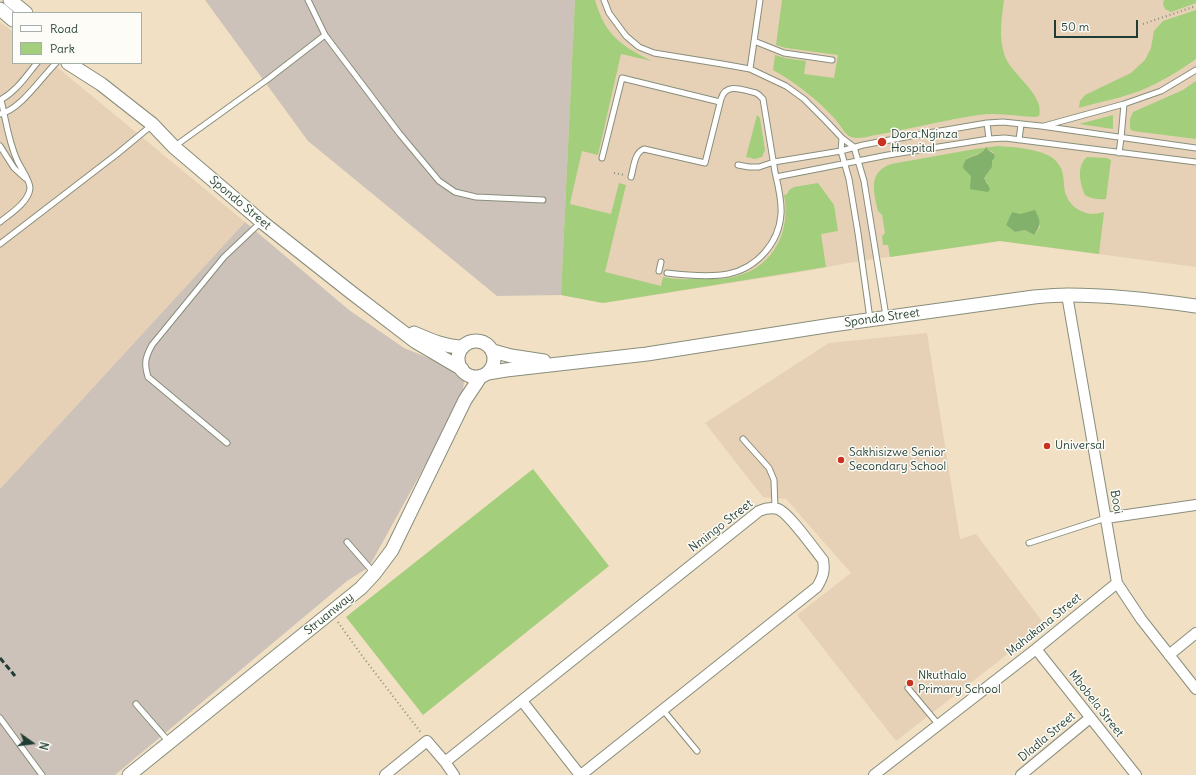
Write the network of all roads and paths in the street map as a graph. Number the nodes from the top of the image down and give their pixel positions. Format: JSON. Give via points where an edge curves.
{"nodes":[{"id":1,"x":10,"y":0,"type":"edge"},
{"id":2,"x":308,"y":0,"type":"edge"},
{"id":3,"x":604,"y":0,"type":"edge"},
{"id":4,"x":760,"y":0,"type":"edge"},
{"id":5,"x":1196,"y":6,"type":"edge"},
{"id":6,"x":0,"y":9,"type":"edge"},
{"id":7,"x":25,"y":12,"type":"edge"},
{"id":8,"x":12,"y":19,"type":"edge"},
{"id":9,"x":1143,"y":24,"type":"dead end"},
{"id":10,"x":325,"y":35,"type":"junction"},
{"id":11,"x":754,"y":41,"type":"junction"},
{"id":12,"x":832,"y":60,"type":"dead end"},
{"id":13,"x":36,"y":64,"type":"edge"},
{"id":14,"x":55,"y":64,"type":"edge"},
{"id":15,"x":70,"y":64,"type":"edge"},
{"id":16,"x":83,"y":64,"type":"edge"},
{"id":17,"x":750,"y":69,"type":"junction"},
{"id":18,"x":1196,"y":70,"type":"edge"},
{"id":19,"x":101,"y":84,"type":"junction"},
{"id":20,"x":0,"y":100,"type":"edge"},
{"id":21,"x":720,"y":102,"type":"junction"},
{"id":22,"x":1124,"y":104,"type":"junction"},
{"id":23,"x":2,"y":114,"type":"edge"},
{"id":24,"x":987,"y":123,"type":"junction"},
{"id":25,"x":152,"y":124,"type":"junction"},
{"id":26,"x":1021,"y":124,"type":"junction"},
{"id":27,"x":1041,"y":126,"type":"junction"},
{"id":28,"x":842,"y":138,"type":"junction"},
{"id":29,"x":1122,"y":138,"type":"junction"},
{"id":30,"x":989,"y":139,"type":"junction"},
{"id":31,"x":1019,"y":140,"type":"junction"},
{"id":32,"x":0,"y":146,"type":"edge"},
{"id":33,"x":174,"y":147,"type":"junction"},
{"id":34,"x":854,"y":147,"type":"junction"},
{"id":35,"x":1196,"y":148,"type":"edge"},
{"id":36,"x":841,"y":151,"type":"junction"},
{"id":37,"x":1119,"y":152,"type":"junction"},
{"id":38,"x":602,"y":158,"type":"dead end"},
{"id":39,"x":774,"y":162,"type":"junction"},
{"id":40,"x":858,"y":162,"type":"junction"},
{"id":41,"x":1196,"y":162,"type":"edge"},
{"id":42,"x":845,"y":164,"type":"junction"},
{"id":43,"x":738,"y":165,"type":"dead end"},
{"id":44,"x":631,"y":177,"type":"dead end"},
{"id":45,"x":776,"y":177,"type":"junction"},
{"id":46,"x":26,"y":178,"type":"junction"},
{"id":47,"x":543,"y":200,"type":"dead end"},
{"id":48,"x":0,"y":222,"type":"edge"},
{"id":49,"x":262,"y":222,"type":"junction"},
{"id":50,"x":0,"y":244,"type":"edge"},
{"id":51,"x":661,"y":262,"type":"dead end"},
{"id":52,"x":659,"y":271,"type":"dead end"},
{"id":53,"x":667,"y":273,"type":"dead end"},
{"id":54,"x":1067,"y":295,"type":"junction"},
{"id":55,"x":1196,"y":306,"type":"edge"},
{"id":56,"x":382,"y":316,"type":"junction"},
{"id":57,"x":886,"y":318,"type":"junction"},
{"id":58,"x":870,"y":320,"type":"junction"},
{"id":59,"x":463,"y":347,"type":"junction"},
{"id":60,"x":493,"y":351,"type":"junction"},
{"id":61,"x":570,"y":363,"type":"junction"},
{"id":62,"x":465,"y":372,"type":"junction"},
{"id":63,"x":484,"y":374,"type":"junction"},
{"id":64,"x":465,"y":400,"type":"junction"},
{"id":65,"x":743,"y":439,"type":"dead end"},
{"id":66,"x":227,"y":443,"type":"dead end"},
{"id":67,"x":1196,"y":505,"type":"edge"},
{"id":68,"x":775,"y":508,"type":"junction"},
{"id":69,"x":1106,"y":518,"type":"junction"},
{"id":70,"x":347,"y":542,"type":"dead end"},
{"id":71,"x":1029,"y":542,"type":"dead end"},
{"id":72,"x":374,"y":574,"type":"junction"},
{"id":73,"x":1117,"y":583,"type":"junction"},
{"id":74,"x":332,"y":612,"type":"junction"},
{"id":75,"x":1196,"y":633,"type":"edge"},
{"id":76,"x":1036,"y":648,"type":"junction"},
{"id":77,"x":1169,"y":655,"type":"junction"},
{"id":78,"x":908,"y":688,"type":"dead end"},
{"id":79,"x":1196,"y":689,"type":"edge"},
{"id":80,"x":522,"y":701,"type":"junction"},
{"id":81,"x":136,"y":704,"type":"dead end"},
{"id":82,"x":663,"y":710,"type":"junction"},
{"id":83,"x":0,"y":718,"type":"edge"},
{"id":84,"x":1090,"y":718,"type":"junction"},
{"id":85,"x":938,"y":724,"type":"junction"},
{"id":86,"x":427,"y":741,"type":"junction"},
{"id":87,"x":170,"y":742,"type":"junction"},
{"id":88,"x":697,"y":751,"type":"dead end"},
{"id":89,"x":445,"y":762,"type":"junction"},
{"id":90,"x":42,"y":775,"type":"edge"},
{"id":91,"x":129,"y":775,"type":"edge"},
{"id":92,"x":385,"y":775,"type":"edge"},
{"id":93,"x":454,"y":775,"type":"edge"},
{"id":94,"x":581,"y":775,"type":"edge"},
{"id":95,"x":874,"y":775,"type":"edge"},
{"id":96,"x":1021,"y":775,"type":"edge"},
{"id":97,"x":1136,"y":775,"type":"edge"}],
"edges":[{"from":1,"to":7,"type":"main road"},
{"from":2,"to":10,"type":"lane"},
{"from":3,"to":17,"type":"lane","via":[[609,13],[626,36],[639,47],[654,53]]},
{"from":4,"to":11,"type":"lane"},
{"from":5,"to":9,"type":"path"},
{"from":6,"to":8,"type":"main road"},
{"from":10,"to":33,"type":"lane"},
{"from":10,"to":47,"type":"lane","via":[[439,181],[455,192],[476,197]]},
{"from":11,"to":12,"type":"lane","via":[[784,53]]},
{"from":11,"to":17,"type":"lane"},
{"from":13,"to":20,"type":"lane","via":[[9,95]]},
{"from":14,"to":23,"type":"lane","via":[[18,105]]},
{"from":15,"to":19,"type":"main road","name":"Spondo Street"},
{"from":16,"to":19,"type":"main road","name":"Spondo Street"},
{"from":17,"to":28,"type":"lane","via":[[786,86],[804,99]]},
{"from":18,"to":22,"type":"lane","via":[[1161,91]]},
{"from":19,"to":25,"type":"main road","name":"Spondo Street"},
{"from":20,"to":23,"type":"lane"},
{"from":21,"to":38,"type":"lane","via":[[622,78]]},
{"from":21,"to":39,"type":"lane","via":[[723,93],[731,88],[756,93],[763,99]]},
{"from":21,"to":44,"type":"lane","via":[[705,163],[644,149],[637,155]]},
{"from":22,"to":27,"type":"lane"},
{"from":22,"to":29,"type":"lane"},
{"from":23,"to":46,"type":"lane","via":[[11,145]]},
{"from":24,"to":26,"type":"lane"},
{"from":24,"to":30,"type":"lane"},
{"from":24,"to":34,"type":"lane"},
{"from":25,"to":33,"type":"main road","name":"Spondo Street"},
{"from":25,"to":50,"type":"lane"},
{"from":26,"to":27,"type":"lane"},
{"from":26,"to":31,"type":"lane"},
{"from":27,"to":29,"type":"lane"},
{"from":28,"to":34,"type":"lane"},
{"from":28,"to":36,"type":"lane"},
{"from":29,"to":35,"type":"lane"},
{"from":29,"to":37,"type":"lane"},
{"from":30,"to":31,"type":"lane"},
{"from":30,"to":40,"type":"lane"},
{"from":31,"to":37,"type":"lane"},
{"from":32,"to":46,"type":"lane","via":[[14,168]]},
{"from":33,"to":49,"type":"main road","name":"Spondo Street"},
{"from":34,"to":36,"type":"lane"},
{"from":34,"to":40,"type":"lane"},
{"from":36,"to":39,"type":"lane"},
{"from":36,"to":42,"type":"lane"},
{"from":37,"to":41,"type":"lane"},
{"from":39,"to":43,"type":"lane","via":[[759,167]]},
{"from":39,"to":45,"type":"lane"},
{"from":40,"to":42,"type":"lane"},
{"from":40,"to":57,"type":"lane","via":[[864,181]]},
{"from":42,"to":45,"type":"lane"},
{"from":42,"to":58,"type":"lane"},
{"from":45,"to":53,"type":"lane","via":[[781,205],[780,223],[774,240],[756,261],[728,274]]},
{"from":46,"to":48,"type":"lane","via":[[30,187],[26,198]]},
{"from":49,"to":56,"type":"main road","name":"Spondo Street"},
{"from":49,"to":66,"type":"lane","via":[[224,257],[146,356],[145,367],[148,377]]},
{"from":51,"to":52,"type":"lane"},
{"from":54,"to":55,"type":"main road","name":"Spondo Street","via":[[1151,300]]},
{"from":54,"to":57,"type":"main road","name":"Spondo Street","via":[[1034,297]]},
{"from":54,"to":69,"type":"street","name":"Booi"},
{"from":56,"to":59,"type":"main road","name":"Spondo Street","via":[[442,344]]},
{"from":56,"to":62,"type":"main road","name":"Spondo Street","via":[[416,342]]},
{"from":57,"to":58,"type":"main road","name":"Spondo Street"},
{"from":58,"to":61,"type":"main road","name":"Spondo Street","via":[[647,354]]},
{"from":59,"to":60,"type":"main road","via":[[477,341],[486,344]]},
{"from":59,"to":62,"type":"main road","via":[[459,363]]},
{"from":60,"to":61,"type":"main road","name":"Spondo Street","via":[[528,359]]},
{"from":60,"to":63,"type":"main road","via":[[494,363]]},
{"from":61,"to":63,"type":"main road","name":"Spondo Street"},
{"from":62,"to":63,"type":"main road","via":[[474,377]]},
{"from":62,"to":64,"type":"main road","name":"Struanway"},
{"from":63,"to":64,"type":"main road","name":"Struanway"},
{"from":64,"to":72,"type":"main road","name":"Struanway","via":[[392,550]]},
{"from":65,"to":68,"type":"lane","via":[[769,468],[774,480]]},
{"from":67,"to":69,"type":"street"},
{"from":68,"to":80,"type":"street","name":"Nmingo Street","via":[[759,511]]},
{"from":68,"to":82,"type":"street","via":[[787,515],[823,560],[825,568],[818,587]]},
{"from":69,"to":71,"type":"lane"},
{"from":69,"to":73,"type":"street","name":"Booi"},
{"from":70,"to":72,"type":"lane"},
{"from":72,"to":74,"type":"main road","name":"Struanway","via":[[362,588]]},
{"from":73,"to":76,"type":"street","name":"Mahakana Street"},
{"from":73,"to":77,"type":"street","name":"Booi"},
{"from":74,"to":86,"type":"path"},
{"from":74,"to":87,"type":"main road","name":"Struanway"},
{"from":75,"to":77,"type":"street"},
{"from":76,"to":84,"type":"street","name":"Mbobela Street"},
{"from":76,"to":85,"type":"street","name":"Mahakana Street"},
{"from":77,"to":79,"type":"street","name":"Booi"},
{"from":78,"to":85,"type":"lane"},
{"from":80,"to":89,"type":"street","name":"Nmingo Street"},
{"from":80,"to":94,"type":"street"},
{"from":81,"to":87,"type":"lane"},
{"from":82,"to":88,"type":"lane"},
{"from":82,"to":94,"type":"street"},
{"from":83,"to":90,"type":"lane"},
{"from":84,"to":96,"type":"street","name":"Dladla Street"},
{"from":84,"to":97,"type":"street","name":"Mbobela Street"},
{"from":85,"to":95,"type":"street","name":"Mahakana Street"},
{"from":86,"to":89,"type":"street"},
{"from":86,"to":92,"type":"street"},
{"from":87,"to":91,"type":"main road","name":"Struanway"},
{"from":89,"to":93,"type":"street"}]}
